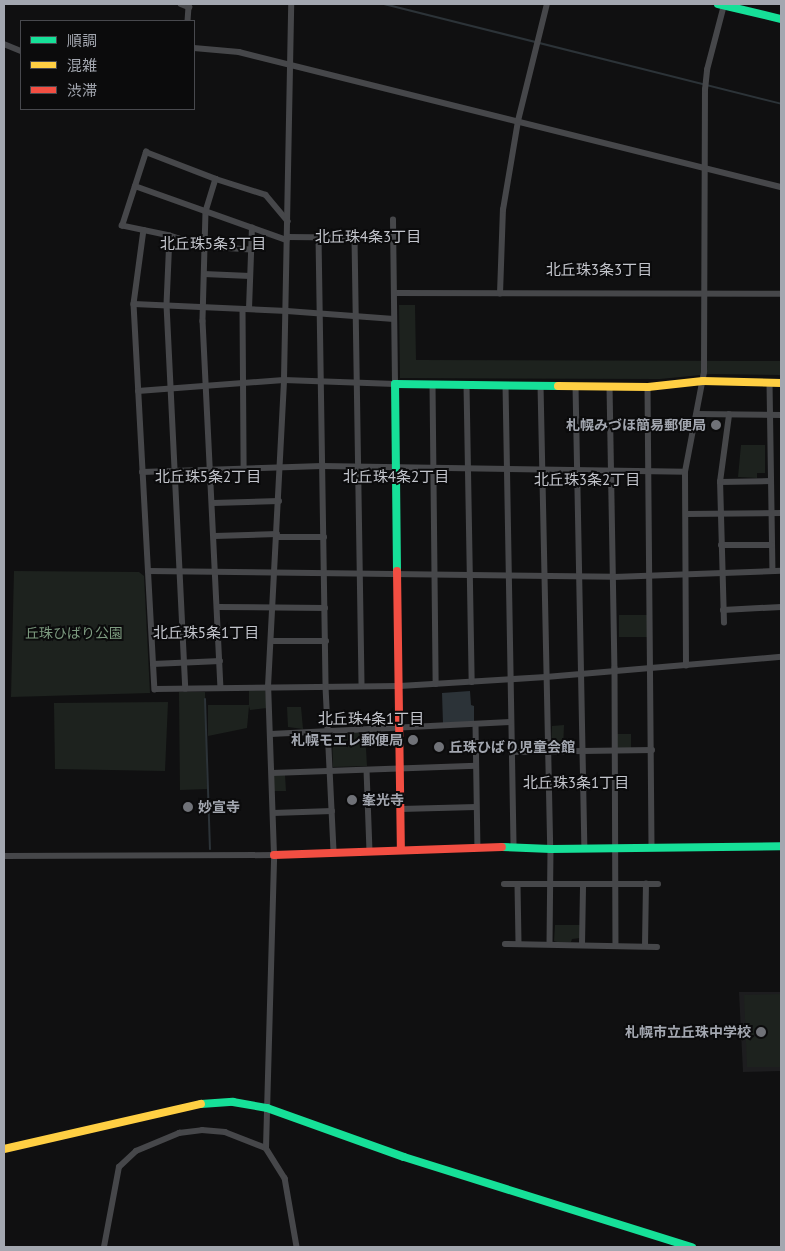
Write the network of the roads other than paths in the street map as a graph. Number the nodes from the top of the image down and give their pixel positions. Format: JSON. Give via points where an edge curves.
{"nodes":[{"id":1,"x":182,"y":4,"type":"edge"},
{"id":2,"x":291,"y":4,"type":"edge"},
{"id":3,"x":547,"y":4,"type":"edge"},
{"id":4,"x":721,"y":4,"type":"edge"},
{"id":5,"x":781,"y":19,"type":"edge"},
{"id":6,"x":188,"y":20,"type":"edge"},
{"id":7,"x":4,"y":44,"type":"edge"},
{"id":8,"x":195,"y":48,"type":"edge"},
{"id":9,"x":20,"y":51,"type":"edge"},
{"id":10,"x":291,"y":65,"type":"junction"},
{"id":11,"x":518,"y":121,"type":"junction"},
{"id":12,"x":704,"y":168,"type":"junction"},
{"id":13,"x":216,"y":179,"type":"junction"},
{"id":14,"x":135,"y":186,"type":"junction"},
{"id":15,"x":781,"y":187,"type":"edge"},
{"id":16,"x":206,"y":212,"type":"junction"},
{"id":17,"x":393,"y":220,"type":"dead end"},
{"id":18,"x":288,"y":221,"type":"junction"},
{"id":19,"x":252,"y":228,"type":"junction"},
{"id":20,"x":144,"y":230,"type":"junction"},
{"id":21,"x":170,"y":236,"type":"junction"},
{"id":22,"x":320,"y":237,"type":"junction"},
{"id":23,"x":287,"y":238,"type":"junction"},
{"id":24,"x":355,"y":238,"type":"junction"},
{"id":25,"x":393,"y":238,"type":"junction"},
{"id":26,"x":204,"y":247,"type":"junction"},
{"id":27,"x":251,"y":250,"type":"junction"},
{"id":28,"x":204,"y":274,"type":"junction"},
{"id":29,"x":250,"y":276,"type":"junction"},
{"id":30,"x":394,"y":293,"type":"junction"},
{"id":31,"x":500,"y":294,"type":"junction"},
{"id":32,"x":704,"y":294,"type":"junction"},
{"id":33,"x":781,"y":294,"type":"edge"},
{"id":34,"x":134,"y":304,"type":"junction"},
{"id":35,"x":167,"y":305,"type":"junction"},
{"id":36,"x":203,"y":307,"type":"junction"},
{"id":37,"x":246,"y":309,"type":"junction"},
{"id":38,"x":286,"y":311,"type":"junction"},
{"id":39,"x":320,"y":313,"type":"junction"},
{"id":40,"x":356,"y":316,"type":"junction"},
{"id":41,"x":394,"y":319,"type":"junction"},
{"id":42,"x":284,"y":380,"type":"junction"},
{"id":43,"x":321,"y":381,"type":"junction"},
{"id":44,"x":703,"y":381,"type":"junction"},
{"id":45,"x":357,"y":382,"type":"junction"},
{"id":46,"x":781,"y":382,"type":"edge"},
{"id":47,"x":244,"y":383,"type":"junction"},
{"id":48,"x":770,"y":383,"type":"junction"},
{"id":49,"x":396,"y":384,"type":"junction"},
{"id":50,"x":433,"y":384,"type":"junction"},
{"id":51,"x":207,"y":385,"type":"junction"},
{"id":52,"x":467,"y":385,"type":"junction"},
{"id":53,"x":506,"y":385,"type":"junction"},
{"id":54,"x":541,"y":385,"type":"junction"},
{"id":55,"x":576,"y":386,"type":"junction"},
{"id":56,"x":610,"y":386,"type":"junction"},
{"id":57,"x":648,"y":387,"type":"junction"},
{"id":58,"x":173,"y":388,"type":"junction"},
{"id":59,"x":138,"y":391,"type":"junction"},
{"id":60,"x":697,"y":414,"type":"junction"},
{"id":61,"x":729,"y":415,"type":"junction"},
{"id":62,"x":771,"y":416,"type":"junction"},
{"id":63,"x":781,"y":416,"type":"edge"},
{"id":64,"x":322,"y":466,"type":"junction"},
{"id":65,"x":280,"y":467,"type":"junction"},
{"id":66,"x":358,"y":467,"type":"junction"},
{"id":67,"x":244,"y":468,"type":"junction"},
{"id":68,"x":396,"y":468,"type":"junction"},
{"id":69,"x":434,"y":468,"type":"junction"},
{"id":70,"x":468,"y":469,"type":"junction"},
{"id":71,"x":506,"y":469,"type":"junction"},
{"id":72,"x":542,"y":469,"type":"junction"},
{"id":73,"x":176,"y":470,"type":"junction"},
{"id":74,"x":211,"y":470,"type":"junction"},
{"id":75,"x":576,"y":470,"type":"junction"},
{"id":76,"x":611,"y":470,"type":"junction"},
{"id":77,"x":650,"y":470,"type":"junction"},
{"id":78,"x":142,"y":472,"type":"junction"},
{"id":79,"x":685,"y":472,"type":"junction"},
{"id":80,"x":772,"y":481,"type":"junction"},
{"id":81,"x":720,"y":482,"type":"junction"},
{"id":82,"x":279,"y":501,"type":"junction"},
{"id":83,"x":212,"y":503,"type":"junction"},
{"id":84,"x":772,"y":513,"type":"junction"},
{"id":85,"x":781,"y":513,"type":"edge"},
{"id":86,"x":686,"y":514,"type":"junction"},
{"id":87,"x":721,"y":514,"type":"junction"},
{"id":88,"x":215,"y":536,"type":"junction"},
{"id":89,"x":277,"y":536,"type":"junction"},
{"id":90,"x":324,"y":537,"type":"junction"},
{"id":91,"x":721,"y":545,"type":"junction"},
{"id":92,"x":772,"y":545,"type":"junction"},
{"id":93,"x":148,"y":571,"type":"junction"},
{"id":94,"x":181,"y":571,"type":"junction"},
{"id":95,"x":217,"y":571,"type":"junction"},
{"id":96,"x":773,"y":571,"type":"junction"},
{"id":97,"x":781,"y":571,"type":"edge"},
{"id":98,"x":276,"y":572,"type":"junction"},
{"id":99,"x":324,"y":573,"type":"junction"},
{"id":100,"x":361,"y":574,"type":"junction"},
{"id":101,"x":398,"y":574,"type":"junction"},
{"id":102,"x":721,"y":574,"type":"junction"},
{"id":103,"x":435,"y":575,"type":"junction"},
{"id":104,"x":470,"y":575,"type":"junction"},
{"id":105,"x":687,"y":575,"type":"junction"},
{"id":106,"x":508,"y":576,"type":"junction"},
{"id":107,"x":545,"y":576,"type":"junction"},
{"id":108,"x":580,"y":576,"type":"junction"},
{"id":109,"x":651,"y":576,"type":"junction"},
{"id":110,"x":614,"y":577,"type":"junction"},
{"id":111,"x":218,"y":607,"type":"junction"},
{"id":112,"x":274,"y":607,"type":"junction"},
{"id":113,"x":781,"y":607,"type":"edge"},
{"id":114,"x":325,"y":608,"type":"junction"},
{"id":115,"x":723,"y":610,"type":"junction"},
{"id":116,"x":724,"y":623,"type":"dead end"},
{"id":117,"x":271,"y":641,"type":"junction"},
{"id":118,"x":326,"y":641,"type":"junction"},
{"id":119,"x":781,"y":657,"type":"edge"},
{"id":120,"x":220,"y":661,"type":"junction"},
{"id":121,"x":185,"y":663,"type":"junction"},
{"id":122,"x":153,"y":664,"type":"junction"},
{"id":123,"x":686,"y":666,"type":"junction"},
{"id":124,"x":652,"y":668,"type":"junction"},
{"id":125,"x":615,"y":671,"type":"junction"},
{"id":126,"x":581,"y":675,"type":"junction"},
{"id":127,"x":546,"y":677,"type":"junction"},
{"id":128,"x":510,"y":680,"type":"junction"},
{"id":129,"x":472,"y":682,"type":"junction"},
{"id":130,"x":436,"y":684,"type":"junction"},
{"id":131,"x":362,"y":686,"type":"junction"},
{"id":132,"x":400,"y":686,"type":"junction"},
{"id":133,"x":268,"y":687,"type":"junction"},
{"id":134,"x":326,"y":687,"type":"junction"},
{"id":135,"x":221,"y":688,"type":"junction"},
{"id":136,"x":186,"y":689,"type":"junction"},
{"id":137,"x":511,"y":722,"type":"junction"},
{"id":138,"x":476,"y":724,"type":"junction"},
{"id":139,"x":401,"y":727,"type":"junction"},
{"id":140,"x":328,"y":730,"type":"junction"},
{"id":141,"x":271,"y":734,"type":"junction"},
{"id":142,"x":652,"y":750,"type":"junction"},
{"id":143,"x":615,"y":751,"type":"junction"},
{"id":144,"x":511,"y":752,"type":"junction"},
{"id":145,"x":548,"y":752,"type":"junction"},
{"id":146,"x":583,"y":752,"type":"junction"},
{"id":147,"x":476,"y":766,"type":"junction"},
{"id":148,"x":402,"y":768,"type":"junction"},
{"id":149,"x":367,"y":770,"type":"junction"},
{"id":150,"x":329,"y":771,"type":"junction"},
{"id":151,"x":272,"y":773,"type":"junction"},
{"id":152,"x":476,"y":807,"type":"junction"},
{"id":153,"x":401,"y":809,"type":"junction"},
{"id":154,"x":332,"y":811,"type":"junction"},
{"id":155,"x":273,"y":812,"type":"junction"},
{"id":156,"x":781,"y":846,"type":"edge"},
{"id":157,"x":514,"y":847,"type":"junction"},
{"id":158,"x":652,"y":847,"type":"junction"},
{"id":159,"x":478,"y":848,"type":"junction"},
{"id":160,"x":585,"y":848,"type":"junction"},
{"id":161,"x":616,"y":848,"type":"junction"},
{"id":162,"x":551,"y":849,"type":"junction"},
{"id":163,"x":401,"y":850,"type":"junction"},
{"id":164,"x":370,"y":851,"type":"junction"},
{"id":165,"x":334,"y":852,"type":"junction"},
{"id":166,"x":274,"y":855,"type":"junction"},
{"id":167,"x":4,"y":856,"type":"edge"},
{"id":168,"x":504,"y":884,"type":"dead end"},
{"id":169,"x":616,"y":884,"type":"junction"},
{"id":170,"x":646,"y":884,"type":"junction"},
{"id":171,"x":658,"y":884,"type":"dead end"},
{"id":172,"x":518,"y":885,"type":"junction"},
{"id":173,"x":550,"y":885,"type":"junction"},
{"id":174,"x":583,"y":885,"type":"junction"},
{"id":175,"x":505,"y":944,"type":"dead end"},
{"id":176,"x":518,"y":944,"type":"junction"},
{"id":177,"x":550,"y":944,"type":"junction"},
{"id":178,"x":582,"y":945,"type":"junction"},
{"id":179,"x":616,"y":946,"type":"junction"},
{"id":180,"x":645,"y":946,"type":"junction"},
{"id":181,"x":657,"y":947,"type":"dead end"},
{"id":182,"x":268,"y":1108,"type":"junction"},
{"id":183,"x":266,"y":1148,"type":"junction"},
{"id":184,"x":4,"y":1149,"type":"edge"},
{"id":185,"x":104,"y":1247,"type":"edge"},
{"id":186,"x":296,"y":1247,"type":"edge"},
{"id":187,"x":692,"y":1247,"type":"edge"}],
"edges":[{"from":1,"to":6,"type":"street","via":[[189,7]]},
{"from":2,"to":10,"type":"street"},
{"from":3,"to":11,"type":"street"},
{"from":4,"to":5,"type":"street"},
{"from":4,"to":12,"type":"street","via":[[706,76]]},
{"from":7,"to":9,"type":"street"},
{"from":8,"to":10,"type":"street","via":[[239,52]]},
{"from":10,"to":11,"type":"street"},
{"from":10,"to":18,"type":"street"},
{"from":11,"to":12,"type":"street"},
{"from":11,"to":31,"type":"street","via":[[503,210]]},
{"from":12,"to":15,"type":"street"},
{"from":12,"to":32,"type":"street"},
{"from":13,"to":14,"type":"street","via":[[146,152]]},
{"from":13,"to":16,"type":"street"},
{"from":13,"to":18,"type":"street","via":[[266,195]]},
{"from":14,"to":16,"type":"street"},
{"from":14,"to":20,"type":"street","via":[[122,226]]},
{"from":16,"to":19,"type":"street"},
{"from":16,"to":26,"type":"street"},
{"from":17,"to":25,"type":"street"},
{"from":18,"to":23,"type":"street"},
{"from":19,"to":23,"type":"street"},
{"from":19,"to":27,"type":"street"},
{"from":20,"to":21,"type":"street"},
{"from":20,"to":34,"type":"street"},
{"from":21,"to":26,"type":"street"},
{"from":21,"to":35,"type":"street"},
{"from":22,"to":23,"type":"street"},
{"from":22,"to":24,"type":"street"},
{"from":22,"to":39,"type":"street"},
{"from":23,"to":38,"type":"street"},
{"from":24,"to":25,"type":"street"},
{"from":24,"to":40,"type":"street"},
{"from":25,"to":30,"type":"street"},
{"from":26,"to":27,"type":"street"},
{"from":26,"to":28,"type":"street"},
{"from":27,"to":29,"type":"street"},
{"from":28,"to":29,"type":"street"},
{"from":28,"to":36,"type":"street"},
{"from":29,"to":37,"type":"street"},
{"from":30,"to":31,"type":"street"},
{"from":30,"to":41,"type":"street"},
{"from":31,"to":32,"type":"street"},
{"from":32,"to":33,"type":"street"},
{"from":32,"to":44,"type":"street"},
{"from":34,"to":35,"type":"street"},
{"from":34,"to":59,"type":"street"},
{"from":35,"to":36,"type":"street"},
{"from":35,"to":58,"type":"street"},
{"from":36,"to":37,"type":"street"},
{"from":36,"to":51,"type":"street"},
{"from":37,"to":38,"type":"street"},
{"from":37,"to":47,"type":"street"},
{"from":38,"to":39,"type":"street"},
{"from":38,"to":42,"type":"street"},
{"from":39,"to":40,"type":"street"},
{"from":39,"to":43,"type":"street"},
{"from":40,"to":41,"type":"street"},
{"from":40,"to":45,"type":"street"},
{"from":41,"to":49,"type":"street"},
{"from":42,"to":43,"type":"street"},
{"from":42,"to":47,"type":"street"},
{"from":42,"to":65,"type":"street"},
{"from":43,"to":45,"type":"street"},
{"from":43,"to":64,"type":"street"},
{"from":44,"to":48,"type":"street"},
{"from":44,"to":57,"type":"street"},
{"from":44,"to":60,"type":"street"},
{"from":45,"to":49,"type":"street"},
{"from":45,"to":66,"type":"street"},
{"from":46,"to":48,"type":"street"},
{"from":47,"to":51,"type":"street"},
{"from":47,"to":67,"type":"street"},
{"from":48,"to":62,"type":"street"},
{"from":49,"to":50,"type":"street"},
{"from":49,"to":68,"type":"street"},
{"from":50,"to":52,"type":"street"},
{"from":50,"to":69,"type":"street"},
{"from":51,"to":58,"type":"street"},
{"from":51,"to":74,"type":"street"},
{"from":52,"to":53,"type":"street"},
{"from":52,"to":70,"type":"street"},
{"from":53,"to":54,"type":"street"},
{"from":53,"to":71,"type":"street"},
{"from":54,"to":55,"type":"street"},
{"from":54,"to":72,"type":"street"},
{"from":55,"to":56,"type":"street"},
{"from":55,"to":75,"type":"street"},
{"from":56,"to":57,"type":"street"},
{"from":56,"to":76,"type":"street"},
{"from":57,"to":77,"type":"street"},
{"from":58,"to":59,"type":"street"},
{"from":58,"to":73,"type":"street"},
{"from":59,"to":78,"type":"street"},
{"from":60,"to":61,"type":"street"},
{"from":60,"to":79,"type":"street"},
{"from":61,"to":62,"type":"street"},
{"from":61,"to":81,"type":"street"},
{"from":62,"to":63,"type":"street"},
{"from":62,"to":80,"type":"street"},
{"from":64,"to":65,"type":"street"},
{"from":64,"to":66,"type":"street"},
{"from":64,"to":90,"type":"street"},
{"from":65,"to":67,"type":"street"},
{"from":65,"to":82,"type":"street"},
{"from":66,"to":68,"type":"street"},
{"from":66,"to":100,"type":"street"},
{"from":67,"to":74,"type":"street"},
{"from":68,"to":69,"type":"street"},
{"from":68,"to":101,"type":"street"},
{"from":69,"to":70,"type":"street"},
{"from":69,"to":103,"type":"street"},
{"from":70,"to":71,"type":"street"},
{"from":70,"to":104,"type":"street"},
{"from":71,"to":72,"type":"street"},
{"from":71,"to":106,"type":"street"},
{"from":72,"to":75,"type":"street"},
{"from":72,"to":107,"type":"street"},
{"from":73,"to":74,"type":"street"},
{"from":73,"to":78,"type":"street"},
{"from":73,"to":94,"type":"street"},
{"from":74,"to":83,"type":"street"},
{"from":75,"to":76,"type":"street"},
{"from":75,"to":108,"type":"street"},
{"from":76,"to":77,"type":"street"},
{"from":76,"to":110,"type":"street"},
{"from":77,"to":79,"type":"street"},
{"from":77,"to":109,"type":"street"},
{"from":78,"to":93,"type":"street"},
{"from":79,"to":86,"type":"street"},
{"from":80,"to":81,"type":"street"},
{"from":80,"to":84,"type":"street"},
{"from":81,"to":87,"type":"street"},
{"from":82,"to":83,"type":"street"},
{"from":82,"to":89,"type":"street"},
{"from":83,"to":88,"type":"street"},
{"from":84,"to":85,"type":"street"},
{"from":84,"to":87,"type":"street"},
{"from":84,"to":92,"type":"street"},
{"from":86,"to":87,"type":"street"},
{"from":86,"to":105,"type":"street"},
{"from":87,"to":91,"type":"street"},
{"from":88,"to":89,"type":"street"},
{"from":88,"to":95,"type":"street"},
{"from":89,"to":90,"type":"street"},
{"from":89,"to":98,"type":"street"},
{"from":90,"to":99,"type":"street"},
{"from":91,"to":92,"type":"street"},
{"from":91,"to":102,"type":"street"},
{"from":92,"to":96,"type":"street"},
{"from":93,"to":94,"type":"street"},
{"from":93,"to":122,"type":"street"},
{"from":94,"to":95,"type":"street"},
{"from":94,"to":121,"type":"street"},
{"from":95,"to":98,"type":"street"},
{"from":95,"to":111,"type":"street"},
{"from":96,"to":97,"type":"street"},
{"from":96,"to":102,"type":"street"},
{"from":98,"to":99,"type":"street"},
{"from":98,"to":112,"type":"street"},
{"from":99,"to":100,"type":"street"},
{"from":99,"to":114,"type":"street"},
{"from":100,"to":101,"type":"street"},
{"from":100,"to":131,"type":"street"},
{"from":101,"to":103,"type":"street"},
{"from":101,"to":132,"type":"street"},
{"from":102,"to":105,"type":"street"},
{"from":102,"to":115,"type":"street"},
{"from":103,"to":104,"type":"street"},
{"from":103,"to":130,"type":"street"},
{"from":104,"to":106,"type":"street"},
{"from":104,"to":129,"type":"street"},
{"from":105,"to":109,"type":"street"},
{"from":105,"to":123,"type":"street"},
{"from":106,"to":107,"type":"street"},
{"from":106,"to":128,"type":"street"},
{"from":107,"to":108,"type":"street"},
{"from":107,"to":127,"type":"street"},
{"from":108,"to":110,"type":"street"},
{"from":108,"to":126,"type":"street"},
{"from":109,"to":110,"type":"street"},
{"from":109,"to":124,"type":"street"},
{"from":110,"to":125,"type":"street"},
{"from":111,"to":112,"type":"street"},
{"from":111,"to":120,"type":"street"},
{"from":112,"to":114,"type":"street"},
{"from":112,"to":117,"type":"street"},
{"from":113,"to":115,"type":"street"},
{"from":114,"to":118,"type":"street"},
{"from":115,"to":116,"type":"street"},
{"from":117,"to":118,"type":"street"},
{"from":117,"to":133,"type":"street"},
{"from":118,"to":134,"type":"street"},
{"from":119,"to":123,"type":"street"},
{"from":120,"to":121,"type":"street"},
{"from":120,"to":135,"type":"street"},
{"from":121,"to":122,"type":"street"},
{"from":121,"to":136,"type":"street"},
{"from":122,"to":136,"type":"street","via":[[154,689]]},
{"from":123,"to":124,"type":"street"},
{"from":124,"to":125,"type":"street"},
{"from":124,"to":142,"type":"street"},
{"from":125,"to":126,"type":"street"},
{"from":125,"to":143,"type":"street"},
{"from":126,"to":127,"type":"street"},
{"from":126,"to":146,"type":"street"},
{"from":127,"to":128,"type":"street"},
{"from":127,"to":145,"type":"street"},
{"from":128,"to":129,"type":"street"},
{"from":128,"to":137,"type":"street"},
{"from":129,"to":130,"type":"street"},
{"from":130,"to":132,"type":"street"},
{"from":131,"to":132,"type":"street"},
{"from":131,"to":134,"type":"street"},
{"from":132,"to":139,"type":"street"},
{"from":133,"to":134,"type":"street"},
{"from":133,"to":135,"type":"street"},
{"from":133,"to":141,"type":"street"},
{"from":134,"to":140,"type":"street"},
{"from":135,"to":136,"type":"street"},
{"from":137,"to":138,"type":"street"},
{"from":137,"to":144,"type":"street"},
{"from":138,"to":139,"type":"street"},
{"from":138,"to":147,"type":"street"},
{"from":139,"to":140,"type":"street"},
{"from":139,"to":148,"type":"street"},
{"from":140,"to":141,"type":"street"},
{"from":140,"to":150,"type":"street"},
{"from":141,"to":151,"type":"street"},
{"from":142,"to":143,"type":"street"},
{"from":142,"to":158,"type":"street"},
{"from":143,"to":146,"type":"street"},
{"from":143,"to":161,"type":"street"},
{"from":144,"to":145,"type":"street"},
{"from":144,"to":157,"type":"street"},
{"from":145,"to":146,"type":"street"},
{"from":145,"to":162,"type":"street"},
{"from":146,"to":160,"type":"street"},
{"from":147,"to":148,"type":"street"},
{"from":147,"to":152,"type":"street"},
{"from":148,"to":149,"type":"street"},
{"from":148,"to":153,"type":"street"},
{"from":149,"to":150,"type":"street"},
{"from":149,"to":164,"type":"street"},
{"from":150,"to":151,"type":"street"},
{"from":150,"to":154,"type":"street"},
{"from":151,"to":155,"type":"street"},
{"from":152,"to":153,"type":"street"},
{"from":152,"to":159,"type":"street"},
{"from":153,"to":163,"type":"street"},
{"from":154,"to":155,"type":"street"},
{"from":154,"to":165,"type":"street"},
{"from":155,"to":166,"type":"street"},
{"from":156,"to":158,"type":"street"},
{"from":157,"to":159,"type":"street"},
{"from":157,"to":162,"type":"street"},
{"from":158,"to":161,"type":"street"},
{"from":159,"to":163,"type":"street"},
{"from":160,"to":161,"type":"street"},
{"from":160,"to":162,"type":"street"},
{"from":161,"to":169,"type":"street"},
{"from":162,"to":173,"type":"street"},
{"from":163,"to":164,"type":"street"},
{"from":164,"to":165,"type":"street"},
{"from":165,"to":166,"type":"street"},
{"from":166,"to":167,"type":"street"},
{"from":166,"to":182,"type":"street"},
{"from":168,"to":172,"type":"street"},
{"from":169,"to":170,"type":"street"},
{"from":169,"to":174,"type":"street"},
{"from":169,"to":179,"type":"street"},
{"from":170,"to":171,"type":"street"},
{"from":170,"to":180,"type":"street"},
{"from":172,"to":173,"type":"street"},
{"from":172,"to":176,"type":"street"},
{"from":173,"to":174,"type":"street"},
{"from":173,"to":177,"type":"street"},
{"from":174,"to":178,"type":"street"},
{"from":175,"to":176,"type":"street"},
{"from":176,"to":177,"type":"street"},
{"from":177,"to":178,"type":"street"},
{"from":178,"to":179,"type":"street"},
{"from":179,"to":180,"type":"street"},
{"from":180,"to":181,"type":"street"},
{"from":182,"to":183,"type":"street"},
{"from":182,"to":184,"type":"street","via":[[233,1102],[205,1103]]},
{"from":182,"to":187,"type":"street","via":[[404,1157]]},
{"from":183,"to":185,"type":"street","via":[[225,1132],[202,1130],[179,1132],[136,1151],[119,1167]]},
{"from":183,"to":186,"type":"street","via":[[286,1178]]}]}
